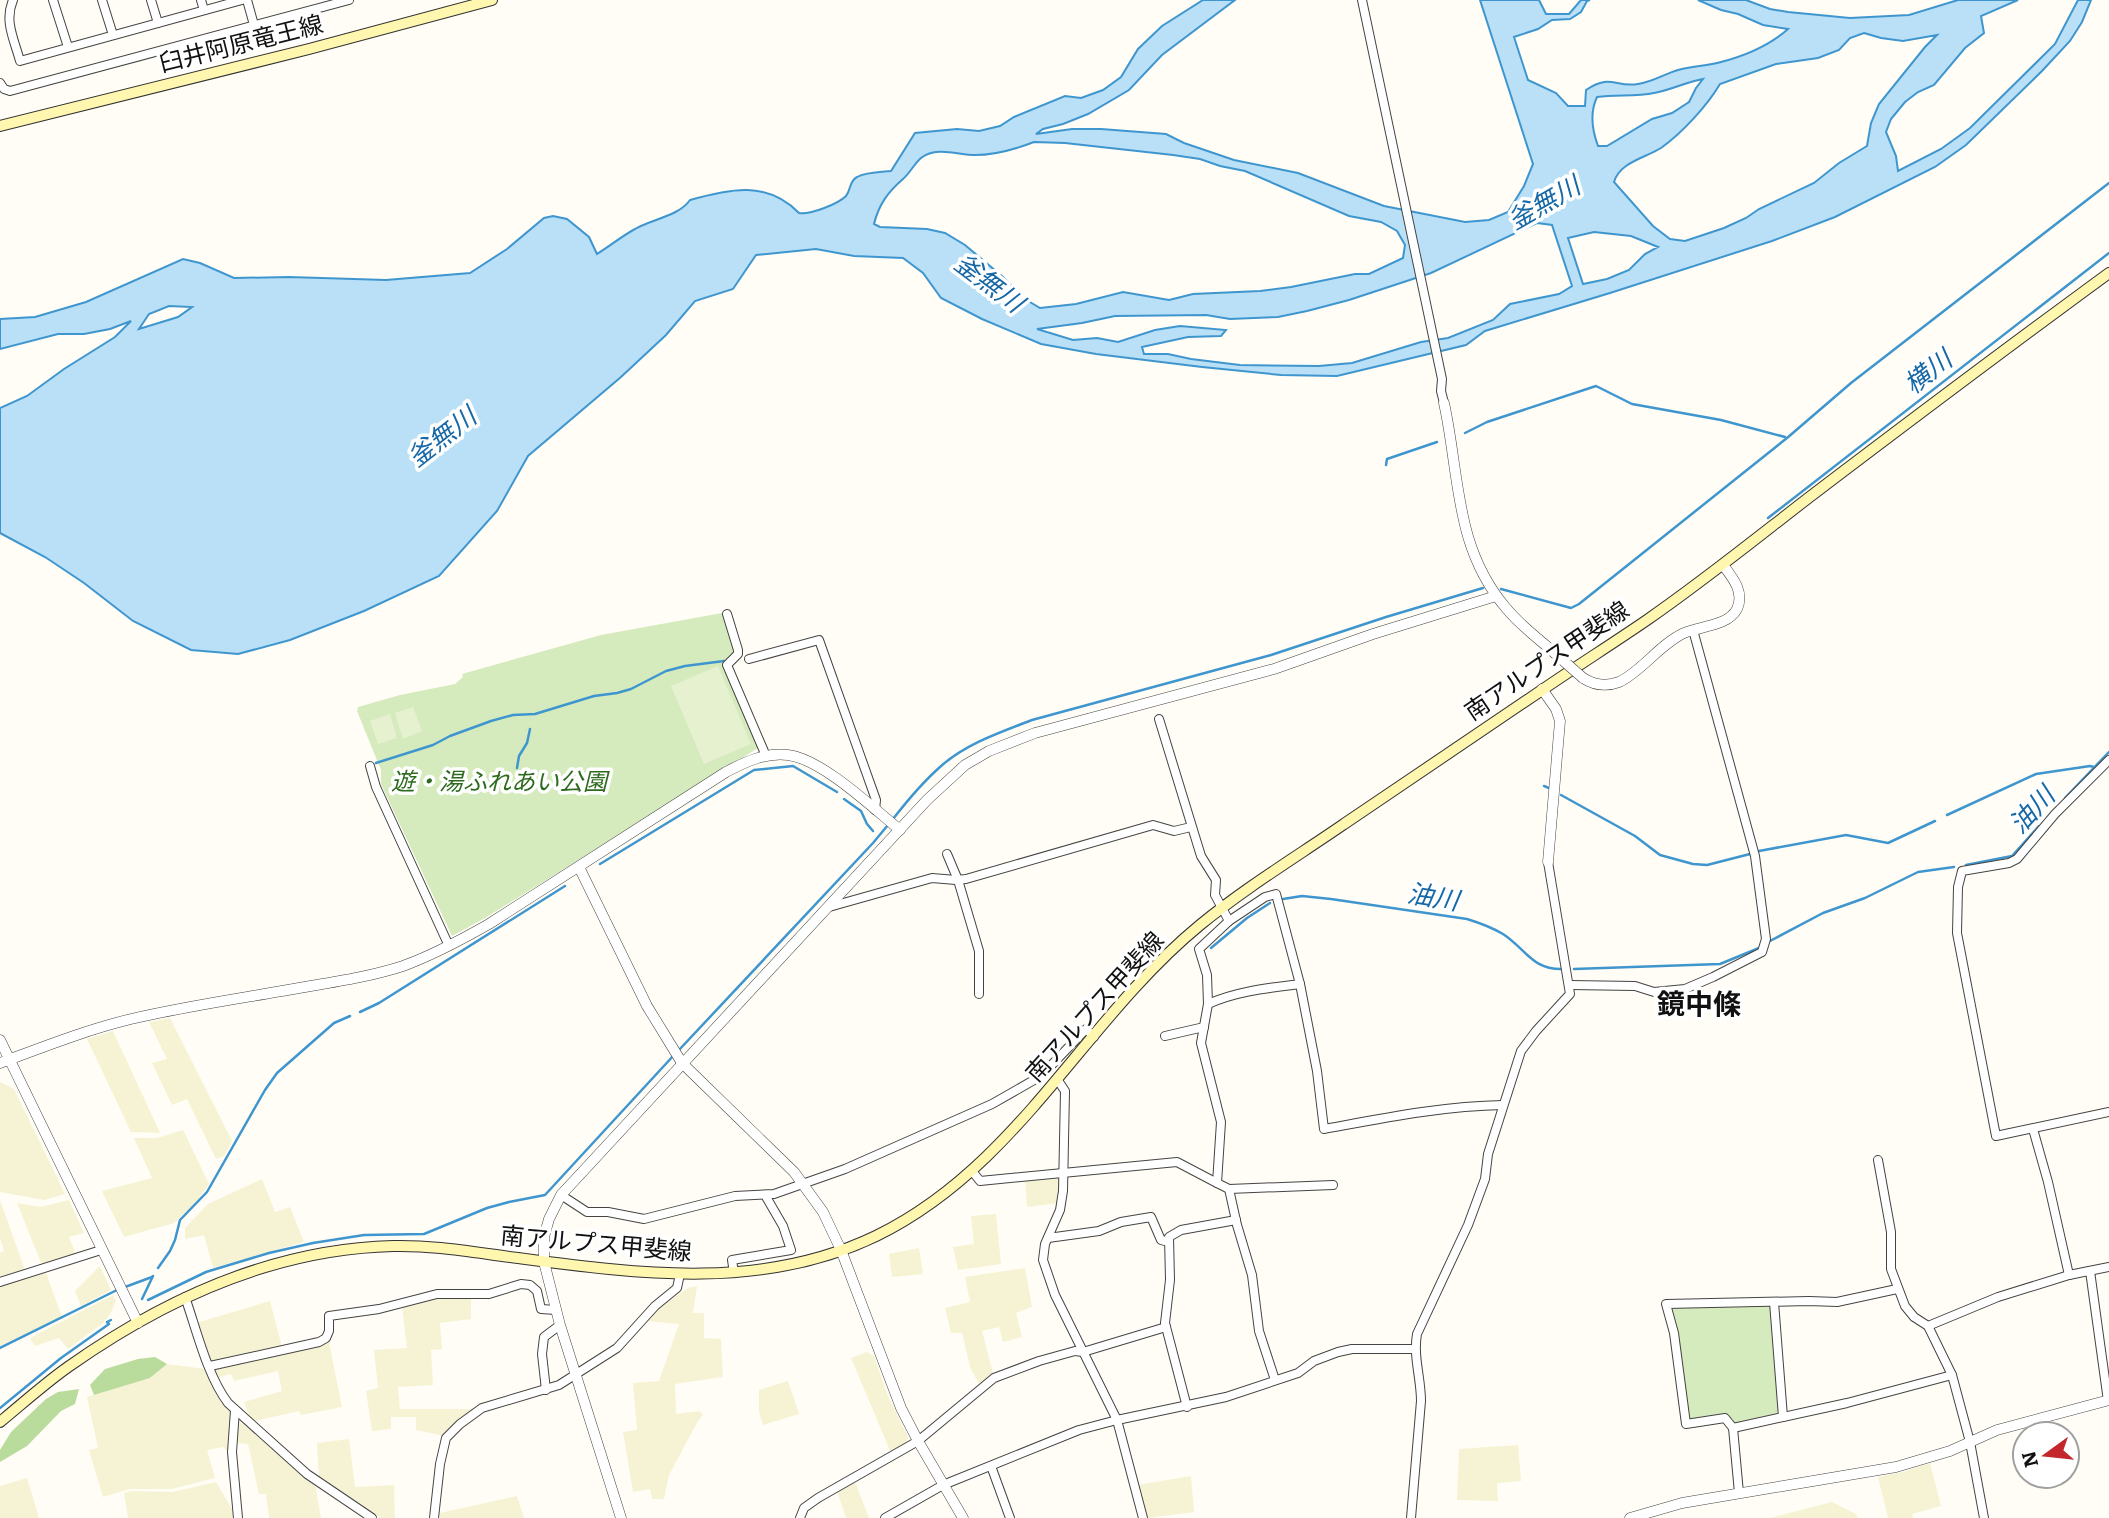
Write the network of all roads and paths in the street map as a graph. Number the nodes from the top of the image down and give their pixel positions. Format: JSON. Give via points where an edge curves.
{"nodes":[{"id":1,"x":13,"y":0,"type":"edge"},
{"id":2,"x":53,"y":0,"type":"edge"},
{"id":3,"x":102,"y":0,"type":"edge"},
{"id":4,"x":151,"y":0,"type":"edge"},
{"id":5,"x":201,"y":0,"type":"edge"},
{"id":6,"x":244,"y":0,"type":"edge"},
{"id":7,"x":349,"y":0,"type":"edge"},
{"id":8,"x":492,"y":0,"type":"edge"},
{"id":9,"x":1362,"y":0,"type":"edge"},
{"id":10,"x":204,"y":10,"type":"junction"},
{"id":11,"x":158,"y":23,"type":"junction"},
{"id":12,"x":254,"y":25,"type":"junction"},
{"id":13,"x":113,"y":35,"type":"junction"},
{"id":14,"x":68,"y":47,"type":"junction"},
{"id":15,"x":0,"y":83,"type":"edge"},
{"id":16,"x":0,"y":126,"type":"edge"},
{"id":17,"x":2109,"y":273,"type":"edge"},
{"id":18,"x":1444,"y":403,"type":"joint"},
{"id":19,"x":1723,"y":565,"type":"junction"},
{"id":20,"x":1496,"y":596,"type":"junction"},
{"id":21,"x":727,"y":614,"type":"dead end"},
{"id":22,"x":1693,"y":631,"type":"junction"},
{"id":23,"x":749,"y":659,"type":"dead end"},
{"id":24,"x":1542,"y":689,"type":"junction"},
{"id":25,"x":1158,"y":719,"type":"dead end"},
{"id":26,"x":766,"y":756,"type":"junction"},
{"id":27,"x":2109,"y":760,"type":"edge"},
{"id":28,"x":370,"y":766,"type":"dead end"},
{"id":29,"x":876,"y":810,"type":"junction"},
{"id":30,"x":1191,"y":827,"type":"junction"},
{"id":31,"x":900,"y":830,"type":"junction"},
{"id":32,"x":947,"y":853,"type":"dead end"},
{"id":33,"x":1548,"y":862,"type":"joint"},
{"id":34,"x":579,"y":867,"type":"junction"},
{"id":35,"x":958,"y":880,"type":"junction"},
{"id":36,"x":825,"y":908,"type":"junction"},
{"id":37,"x":1222,"y":908,"type":"junction"},
{"id":38,"x":1229,"y":921,"type":"junction"},
{"id":39,"x":449,"y":946,"type":"junction"},
{"id":40,"x":1300,"y":984,"type":"junction"},
{"id":41,"x":1570,"y":985,"type":"junction"},
{"id":42,"x":979,"y":994,"type":"dead end"},
{"id":43,"x":1208,"y":1004,"type":"junction"},
{"id":44,"x":1204,"y":1027,"type":"junction"},
{"id":45,"x":1165,"y":1036,"type":"dead end"},
{"id":46,"x":1094,"y":1037,"type":"junction"},
{"id":47,"x":0,"y":1040,"type":"edge"},
{"id":48,"x":5,"y":1061,"type":"edge"},
{"id":49,"x":682,"y":1063,"type":"junction"},
{"id":50,"x":1057,"y":1080,"type":"junction"},
{"id":51,"x":1503,"y":1105,"type":"junction"},
{"id":52,"x":2109,"y":1112,"type":"edge"},
{"id":53,"x":2033,"y":1129,"type":"junction"},
{"id":54,"x":1878,"y":1160,"type":"dead end"},
{"id":55,"x":972,"y":1171,"type":"junction"},
{"id":56,"x":1064,"y":1173,"type":"junction"},
{"id":57,"x":1217,"y":1182,"type":"junction"},
{"id":58,"x":803,"y":1184,"type":"junction"},
{"id":59,"x":1333,"y":1185,"type":"dead end"},
{"id":60,"x":1230,"y":1189,"type":"junction"},
{"id":61,"x":561,"y":1195,"type":"junction"},
{"id":62,"x":765,"y":1195,"type":"junction"},
{"id":63,"x":1236,"y":1220,"type":"junction"},
{"id":64,"x":1048,"y":1238,"type":"junction"},
{"id":65,"x":1169,"y":1242,"type":"junction"},
{"id":66,"x":102,"y":1250,"type":"junction"},
{"id":67,"x":841,"y":1250,"type":"junction"},
{"id":68,"x":544,"y":1262,"type":"junction"},
{"id":69,"x":2109,"y":1267,"type":"edge"},
{"id":70,"x":2090,"y":1271,"type":"junction"},
{"id":71,"x":733,"y":1273,"type":"junction"},
{"id":72,"x":680,"y":1274,"type":"junction"},
{"id":73,"x":2069,"y":1275,"type":"junction"},
{"id":74,"x":0,"y":1282,"type":"edge"},
{"id":75,"x":1898,"y":1289,"type":"junction"},
{"id":76,"x":185,"y":1297,"type":"junction"},
{"id":77,"x":1774,"y":1302,"type":"junction"},
{"id":78,"x":556,"y":1310,"type":"junction"},
{"id":79,"x":138,"y":1323,"type":"junction"},
{"id":80,"x":560,"y":1325,"type":"junction"},
{"id":81,"x":1166,"y":1326,"type":"junction"},
{"id":82,"x":1928,"y":1326,"type":"junction"},
{"id":83,"x":1415,"y":1349,"type":"junction"},
{"id":84,"x":1083,"y":1352,"type":"junction"},
{"id":85,"x":210,"y":1366,"type":"junction"},
{"id":86,"x":576,"y":1373,"type":"junction"},
{"id":87,"x":1952,"y":1375,"type":"junction"},
{"id":88,"x":1275,"y":1380,"type":"junction"},
{"id":89,"x":546,"y":1390,"type":"junction"},
{"id":90,"x":2108,"y":1400,"type":"edge"},
{"id":91,"x":1187,"y":1407,"type":"junction"},
{"id":92,"x":235,"y":1410,"type":"junction"},
{"id":93,"x":1783,"y":1417,"type":"junction"},
{"id":94,"x":1117,"y":1420,"type":"junction"},
{"id":95,"x":0,"y":1422,"type":"edge"},
{"id":96,"x":1733,"y":1428,"type":"junction"},
{"id":97,"x":918,"y":1441,"type":"junction"},
{"id":98,"x":1970,"y":1442,"type":"junction"},
{"id":99,"x":991,"y":1466,"type":"junction"},
{"id":100,"x":943,"y":1485,"type":"junction"},
{"id":101,"x":1739,"y":1493,"type":"junction"},
{"id":102,"x":238,"y":1518,"type":"edge"},
{"id":103,"x":372,"y":1518,"type":"edge"},
{"id":104,"x":434,"y":1518,"type":"edge"},
{"id":105,"x":621,"y":1518,"type":"edge"},
{"id":106,"x":800,"y":1518,"type":"edge"},
{"id":107,"x":885,"y":1518,"type":"edge"},
{"id":108,"x":962,"y":1518,"type":"edge"},
{"id":109,"x":1010,"y":1518,"type":"edge"},
{"id":110,"x":1143,"y":1518,"type":"edge"},
{"id":111,"x":1411,"y":1518,"type":"edge"},
{"id":112,"x":1630,"y":1518,"type":"edge"},
{"id":113,"x":1984,"y":1518,"type":"edge"}],
"edges":[{"from":1,"to":14,"type":"street","via":[[9,21],[20,61]]},
{"from":2,"to":14,"type":"street"},
{"from":3,"to":13,"type":"street"},
{"from":4,"to":11,"type":"street"},
{"from":5,"to":10,"type":"street"},
{"from":6,"to":10,"type":"street"},
{"from":6,"to":12,"type":"street"},
{"from":7,"to":12,"type":"street"},
{"from":8,"to":16,"type":"main road","name":"臼井阿原竜王線"},
{"from":9,"to":18,"type":"street"},
{"from":10,"to":11,"type":"street"},
{"from":11,"to":13,"type":"street"},
{"from":12,"to":15,"type":"street","via":[[10,91]]},
{"from":13,"to":14,"type":"street"},
{"from":17,"to":19,"type":"main road","name":"南アルプス甲斐線"},
{"from":18,"to":20,"type":"street","via":[[1463,522]]},
{"from":19,"to":22,"type":"street","via":[[1738,587],[1737,608],[1722,621]]},
{"from":19,"to":24,"type":"main road","name":"南アルプス甲斐線"},
{"from":20,"to":22,"type":"street","bridge":true,"via":[[1583,678],[1600,685],[1618,682],[1670,642]]},
{"from":20,"to":31,"type":"street","via":[[1274,669],[1035,733],[989,751],[947,779]]},
{"from":21,"to":26,"type":"street","via":[[738,654],[727,665]]},
{"from":22,"to":41,"type":"street","via":[[1755,856],[1766,939],[1762,952],[1685,989],[1654,992],[1635,986]]},
{"from":23,"to":29,"type":"street","via":[[819,640]]},
{"from":24,"to":33,"type":"street","via":[[1560,721]]},
{"from":24,"to":37,"type":"main road","name":"南アルプス甲斐線"},
{"from":25,"to":30,"type":"street"},
{"from":26,"to":29,"type":"street","via":[[802,758]]},
{"from":26,"to":34,"type":"street","via":[[726,772]]},
{"from":27,"to":53,"type":"street","via":[[2017,859],[1959,875],[1957,933],[1996,1136]]},
{"from":28,"to":39,"type":"street"},
{"from":29,"to":31,"type":"street"},
{"from":30,"to":35,"type":"street","via":[[1174,831],[1153,825]]},
{"from":30,"to":37,"type":"street","via":[[1200,856],[1216,880],[1215,895]]},
{"from":31,"to":36,"type":"street"},
{"from":32,"to":35,"type":"street"},
{"from":33,"to":41,"type":"street"},
{"from":34,"to":39,"type":"street"},
{"from":34,"to":49,"type":"street","via":[[648,1006]]},
{"from":35,"to":36,"type":"street","via":[[932,878]]},
{"from":35,"to":42,"type":"street","via":[[979,951]]},
{"from":36,"to":49,"type":"street"},
{"from":37,"to":38,"type":"street"},
{"from":37,"to":46,"type":"main road","name":"南アルプス甲斐線","via":[[1147,975]]},
{"from":38,"to":40,"type":"street","via":[[1276,894]]},
{"from":38,"to":43,"type":"street","via":[[1199,949],[1207,975]]},
{"from":39,"to":48,"type":"street","via":[[374,974],[131,1019]]},
{"from":40,"to":43,"type":"street","via":[[1250,991]]},
{"from":40,"to":51,"type":"street","via":[[1324,1129],[1413,1113]]},
{"from":41,"to":51,"type":"street","via":[[1570,995],[1521,1051]]},
{"from":43,"to":44,"type":"street"},
{"from":44,"to":45,"type":"street"},
{"from":44,"to":57,"type":"street","via":[[1201,1043],[1220,1122]]},
{"from":46,"to":50,"type":"main road","name":"南アルプス甲斐線"},
{"from":46,"to":58,"type":"street","via":[[1086,1030],[1041,1076],[992,1104]]},
{"from":47,"to":48,"type":"street"},
{"from":48,"to":66,"type":"street"},
{"from":49,"to":58,"type":"street"},
{"from":49,"to":61,"type":"street"},
{"from":50,"to":55,"type":"main road","name":"南アルプス甲斐線"},
{"from":50,"to":56,"type":"street","via":[[1065,1091]]},
{"from":51,"to":83,"type":"street","via":[[1485,1179],[1417,1334]]},
{"from":52,"to":53,"type":"street"},
{"from":53,"to":73,"type":"street"},
{"from":54,"to":75,"type":"street","via":[[1891,1232],[1891,1269]]},
{"from":55,"to":56,"type":"street","via":[[980,1181]]},
{"from":55,"to":67,"type":"main road","name":"南アルプス甲斐線","via":[[899,1224]]},
{"from":56,"to":57,"type":"street","via":[[1177,1162]]},
{"from":56,"to":64,"type":"street","via":[[1060,1210]]},
{"from":57,"to":60,"type":"street"},
{"from":58,"to":62,"type":"street"},
{"from":58,"to":67,"type":"street"},
{"from":59,"to":60,"type":"street"},
{"from":60,"to":63,"type":"street"},
{"from":61,"to":62,"type":"street","via":[[587,1212],[644,1219],[735,1196]]},
{"from":61,"to":68,"type":"street","via":[[544,1237]]},
{"from":62,"to":71,"type":"street","via":[[792,1250],[732,1260]]},
{"from":63,"to":65,"type":"street","via":[[1181,1230],[1169,1237]]},
{"from":63,"to":88,"type":"street","via":[[1252,1275],[1259,1331]]},
{"from":64,"to":65,"type":"street","via":[[1152,1217],[1161,1240]]},
{"from":64,"to":84,"type":"street","via":[[1043,1260]]},
{"from":65,"to":81,"type":"street"},
{"from":66,"to":74,"type":"street"},
{"from":66,"to":79,"type":"street"},
{"from":67,"to":71,"type":"main road","name":"南アルプス甲斐線","via":[[776,1268]]},
{"from":67,"to":97,"type":"street"},
{"from":68,"to":72,"type":"main road","name":"南アルプス甲斐線"},
{"from":68,"to":76,"type":"main road","name":"南アルプス甲斐線","via":[[435,1248],[348,1250],[271,1264]]},
{"from":68,"to":78,"type":"street"},
{"from":69,"to":70,"type":"street"},
{"from":70,"to":73,"type":"street"},
{"from":70,"to":90,"type":"street"},
{"from":71,"to":72,"type":"main road","name":"南アルプス甲斐線"},
{"from":72,"to":86,"type":"street","via":[[677,1288],[654,1306],[617,1348]]},
{"from":73,"to":82,"type":"street"},
{"from":75,"to":77,"type":"street","via":[[1837,1302]]},
{"from":75,"to":82,"type":"street","via":[[1905,1306]]},
{"from":76,"to":79,"type":"main road","name":"南アルプス甲斐線"},
{"from":76,"to":85,"type":"street"},
{"from":77,"to":93,"type":"street"},
{"from":77,"to":96,"type":"street","via":[[1666,1304],[1686,1424],[1726,1418]]},
{"from":78,"to":80,"type":"street"},
{"from":78,"to":85,"type":"street","via":[[541,1309],[537,1291],[530,1285],[489,1294],[438,1294],[329,1316],[329,1331],[318,1342]]},
{"from":79,"to":95,"type":"main road","name":"南アルプス甲斐線","via":[[67,1368]]},
{"from":80,"to":86,"type":"street"},
{"from":80,"to":89,"type":"street","via":[[544,1337]]},
{"from":81,"to":84,"type":"street"},
{"from":81,"to":91,"type":"street"},
{"from":82,"to":87,"type":"street"},
{"from":83,"to":88,"type":"street","via":[[1352,1349]]},
{"from":83,"to":111,"type":"street","via":[[1421,1401]]},
{"from":84,"to":94,"type":"street"},
{"from":84,"to":97,"type":"street","via":[[1039,1361],[994,1378]]},
{"from":85,"to":92,"type":"street","via":[[220,1393]]},
{"from":86,"to":89,"type":"street"},
{"from":86,"to":105,"type":"street"},
{"from":87,"to":93,"type":"street"},
{"from":87,"to":98,"type":"street"},
{"from":88,"to":91,"type":"street"},
{"from":89,"to":104,"type":"street","via":[[482,1408],[446,1438]]},
{"from":90,"to":98,"type":"street","via":[[1997,1430]]},
{"from":91,"to":94,"type":"street"},
{"from":92,"to":102,"type":"street","via":[[232,1452]]},
{"from":92,"to":103,"type":"street","via":[[307,1474]]},
{"from":93,"to":96,"type":"street"},
{"from":94,"to":99,"type":"street","via":[[1079,1430]]},
{"from":94,"to":110,"type":"street"},
{"from":96,"to":101,"type":"street"},
{"from":97,"to":100,"type":"street"},
{"from":97,"to":106,"type":"street","via":[[818,1498],[804,1508]]},
{"from":98,"to":101,"type":"street","via":[[1896,1467]]},
{"from":98,"to":113,"type":"street"},
{"from":99,"to":100,"type":"street"},
{"from":99,"to":109,"type":"street"},
{"from":100,"to":107,"type":"street"},
{"from":100,"to":108,"type":"street"},
{"from":101,"to":112,"type":"street"}]}
